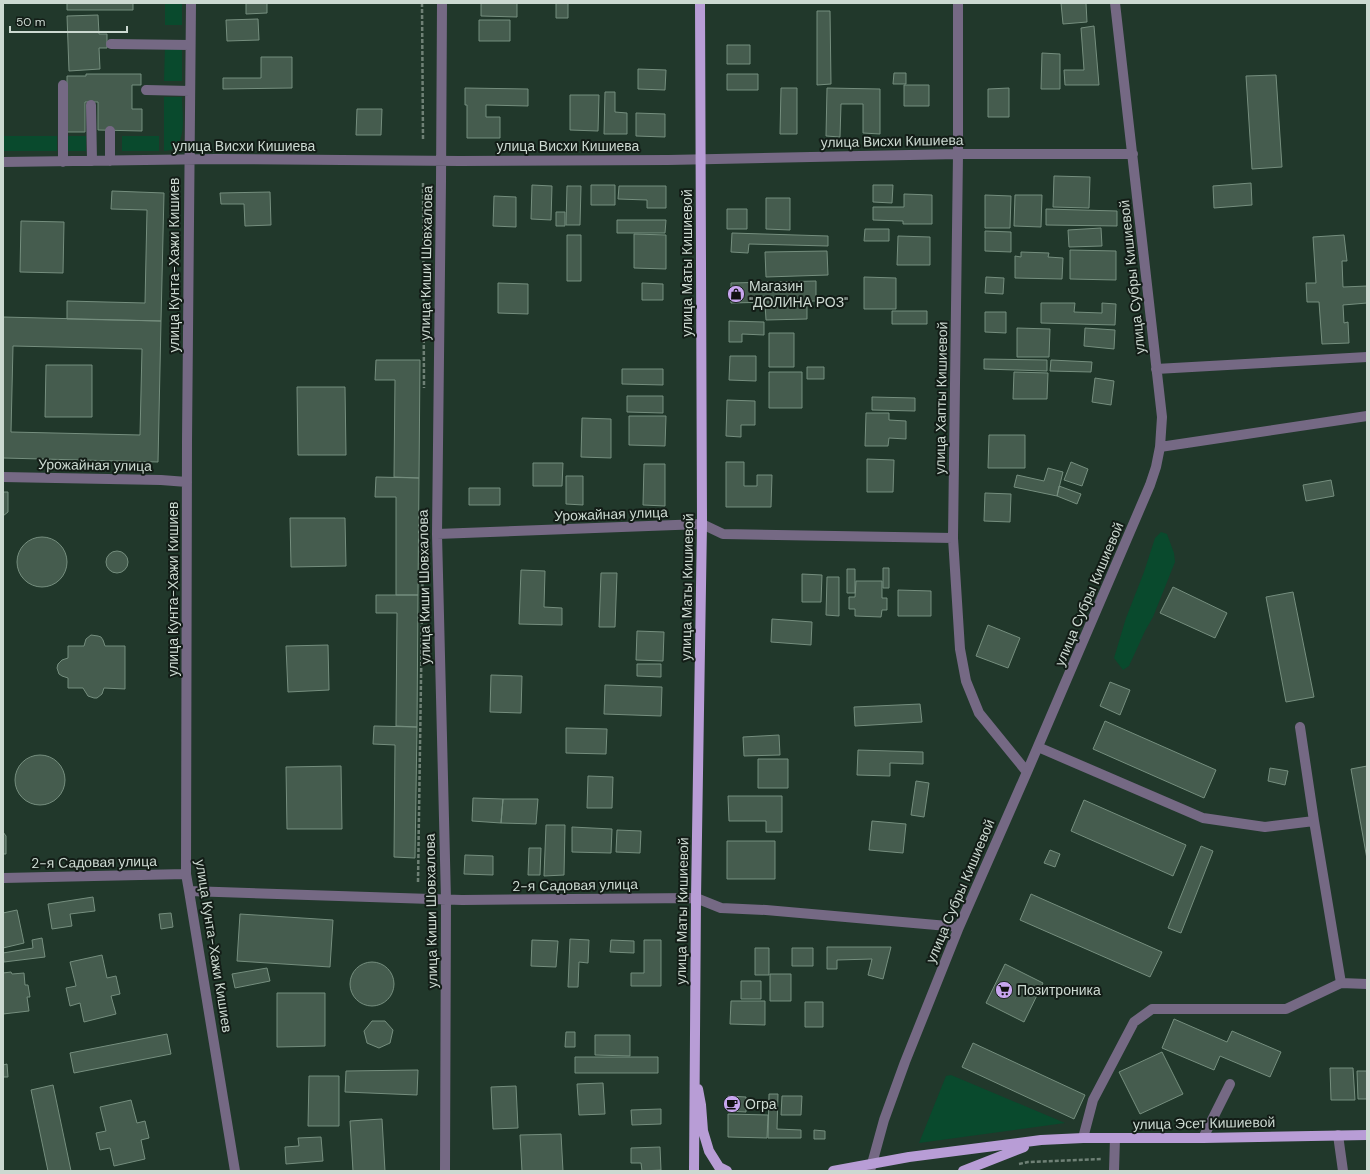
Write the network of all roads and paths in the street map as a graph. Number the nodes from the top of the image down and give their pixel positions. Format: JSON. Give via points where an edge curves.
{"nodes":[{"id":1,"x":191,"y":3,"type":"edge"},
{"id":2,"x":422,"y":3,"type":"edge"},
{"id":3,"x":442,"y":3,"type":"edge"},
{"id":4,"x":700,"y":3,"type":"edge"},
{"id":5,"x":958,"y":3,"type":"edge"},
{"id":6,"x":1115,"y":3,"type":"edge"},
{"id":7,"x":111,"y":44,"type":"dead end"},
{"id":8,"x":190,"y":45,"type":"junction"},
{"id":9,"x":62,"y":85,"type":"dead end"},
{"id":10,"x":146,"y":90,"type":"dead end"},
{"id":11,"x":190,"y":91,"type":"junction"},
{"id":12,"x":91,"y":105,"type":"dead end"},
{"id":13,"x":110,"y":131,"type":"dead end"},
{"id":14,"x":423,"y":139,"type":"dead end"},
{"id":15,"x":958,"y":154,"type":"junction"},
{"id":16,"x":1133,"y":154,"type":"junction"},
{"id":17,"x":700,"y":158,"type":"junction"},
{"id":18,"x":189,"y":160,"type":"junction"},
{"id":19,"x":92,"y":161,"type":"junction"},
{"id":20,"x":110,"y":161,"type":"junction"},
{"id":21,"x":441,"y":161,"type":"junction"},
{"id":22,"x":3,"y":162,"type":"edge"},
{"id":23,"x":63,"y":162,"type":"junction"},
{"id":24,"x":422,"y":183,"type":"dead end"},
{"id":25,"x":1367,"y":357,"type":"edge"},
{"id":26,"x":1156,"y":369,"type":"junction"},
{"id":27,"x":424,"y":394,"type":"dead end"},
{"id":28,"x":1367,"y":416,"type":"edge"},
{"id":29,"x":1160,"y":447,"type":"junction"},
{"id":30,"x":3,"y":477,"type":"edge"},
{"id":31,"x":187,"y":482,"type":"junction"},
{"id":32,"x":702,"y":524,"type":"junction"},
{"id":33,"x":437,"y":534,"type":"junction"},
{"id":34,"x":953,"y":538,"type":"junction"},
{"id":35,"x":423,"y":542,"type":"dead end"},
{"id":36,"x":1300,"y":727,"type":"dead end"},
{"id":37,"x":1038,"y":747,"type":"junction"},
{"id":38,"x":1027,"y":772,"type":"junction"},
{"id":39,"x":1314,"y":822,"type":"junction"},
{"id":40,"x":186,"y":874,"type":"junction"},
{"id":41,"x":3,"y":878,"type":"edge"},
{"id":42,"x":418,"y":882,"type":"dead end"},
{"id":43,"x":189,"y":890,"type":"junction"},
{"id":44,"x":696,"y":898,"type":"junction"},
{"id":45,"x":446,"y":900,"type":"junction"},
{"id":46,"x":959,"y":927,"type":"junction"},
{"id":47,"x":1341,"y":983,"type":"junction"},
{"id":48,"x":1367,"y":984,"type":"edge"},
{"id":49,"x":694,"y":1071,"type":"junction"},
{"id":50,"x":1230,"y":1084,"type":"dead end"},
{"id":51,"x":1338,"y":1135,"type":"junction"},
{"id":52,"x":1367,"y":1135,"type":"edge"},
{"id":53,"x":1084,"y":1138,"type":"junction"},
{"id":54,"x":1115,"y":1138,"type":"junction"},
{"id":55,"x":1203,"y":1138,"type":"junction"},
{"id":56,"x":1041,"y":1140,"type":"junction"},
{"id":57,"x":1114,"y":1158,"type":"junction"},
{"id":58,"x":1017,"y":1164,"type":"dead end"},
{"id":59,"x":871,"y":1168,"type":"edge"},
{"id":60,"x":236,"y":1171,"type":"edge"},
{"id":61,"x":445,"y":1171,"type":"edge"},
{"id":62,"x":694,"y":1171,"type":"edge"},
{"id":63,"x":727,"y":1171,"type":"edge"},
{"id":64,"x":833,"y":1171,"type":"edge"},
{"id":65,"x":964,"y":1171,"type":"edge"},
{"id":66,"x":1114,"y":1171,"type":"edge"},
{"id":67,"x":1343,"y":1171,"type":"edge"}],
"edges":[{"from":1,"to":8,"type":"street","name":"улица Кунта-Хажи Кишиев"},
{"from":2,"to":14,"type":"path"},
{"from":3,"to":21,"type":"street","name":"улица Киши Шовхалова"},
{"from":4,"to":17,"type":"main road","name":"улица Маты Кишиевой"},
{"from":5,"to":15,"type":"street","name":"улица Хапты Кишиевой"},
{"from":6,"to":16,"type":"street","name":"улица Субры Кишиевой"},
{"from":7,"to":8,"type":"street"},
{"from":8,"to":11,"type":"street","name":"улица Кунта-Хажи Кишиев"},
{"from":9,"to":23,"type":"street"},
{"from":10,"to":11,"type":"street"},
{"from":11,"to":18,"type":"street","name":"улица Кунта-Хажи Кишиев"},
{"from":12,"to":19,"type":"street"},
{"from":13,"to":20,"type":"street"},
{"from":15,"to":16,"type":"street","name":"улица Висхи Кишиева"},
{"from":15,"to":17,"type":"street","name":"улица Висхи Кишиева"},
{"from":15,"to":34,"type":"street","name":"улица Хапты Кишиевой"},
{"from":16,"to":26,"type":"street","name":"улица Субры Кишиевой"},
{"from":17,"to":21,"type":"street","name":"улица Висхи Кишиева"},
{"from":17,"to":32,"type":"main road","name":"улица Маты Кишиевой"},
{"from":18,"to":20,"type":"street","name":"улица Висхи Кишиева"},
{"from":18,"to":21,"type":"street","name":"улица Висхи Кишиева"},
{"from":18,"to":31,"type":"street","name":"улица Кунта-Хажи Кишиев"},
{"from":19,"to":20,"type":"street","name":"улица Висхи Кишиева"},
{"from":19,"to":23,"type":"street","name":"улица Висхи Кишиева"},
{"from":21,"to":33,"type":"street","name":"улица Киши Шовхалова"},
{"from":22,"to":23,"type":"street","name":"улица Висхи Кишиева"},
{"from":24,"to":27,"type":"path"},
{"from":25,"to":26,"type":"street"},
{"from":26,"to":29,"type":"street","name":"улица Субры Кишиевой","via":[[1162,417]]},
{"from":28,"to":29,"type":"street"},
{"from":29,"to":37,"type":"street","name":"улица Субры Кишиевой","via":[[1156,467],[1144,499]]},
{"from":30,"to":31,"type":"street","name":"Урожайная улица"},
{"from":31,"to":40,"type":"street","name":"улица Кунта-Хажи Кишиев"},
{"from":32,"to":33,"type":"street","name":"Урожайная улица"},
{"from":32,"to":34,"type":"street","name":"Урожайная улица","via":[[723,534]]},
{"from":32,"to":44,"type":"main road","name":"улица Маты Кишиевой"},
{"from":33,"to":45,"type":"street","name":"улица Киши Шовхалова"},
{"from":34,"to":38,"type":"street","name":"улица Хапты Кишиевой","via":[[960,649],[966,681],[979,713]]},
{"from":35,"to":42,"type":"path"},
{"from":36,"to":39,"type":"street"},
{"from":37,"to":38,"type":"street","name":"улица Субры Кишиевой"},
{"from":37,"to":39,"type":"street","via":[[1203,818],[1265,827]]},
{"from":38,"to":46,"type":"street","name":"улица Субры Кишиевой"},
{"from":39,"to":47,"type":"street"},
{"from":40,"to":41,"type":"street","name":"2-я Садовая улица"},
{"from":40,"to":43,"type":"street","name":"улица Кунта-Хажи Кишиев"},
{"from":43,"to":45,"type":"street","name":"2-я Садовая улица"},
{"from":43,"to":60,"type":"street","name":"улица Кунта-Хажи Кишиев"},
{"from":44,"to":45,"type":"street","name":"2-я Садовая улица"},
{"from":44,"to":46,"type":"street","name":"2-я Садовая улица","via":[[722,908]]},
{"from":44,"to":49,"type":"main road","name":"улица Маты Кишиевой"},
{"from":45,"to":61,"type":"street","name":"улица Киши Шовхалова"},
{"from":46,"to":59,"type":"street","name":"улица Субры Кишиевой","via":[[905,1062],[884,1120]]},
{"from":47,"to":48,"type":"street"},
{"from":47,"to":53,"type":"street","via":[[1286,1009],[1152,1010],[1134,1022],[1130,1028],[1092,1100]]},
{"from":49,"to":62,"type":"main road","name":"улица Маты Кишиевой"},
{"from":49,"to":63,"type":"main road","via":[[702,1105],[703,1131],[709,1151],[719,1167]]},
{"from":50,"to":55,"type":"street"},
{"from":51,"to":52,"type":"main road","name":"улица Эсет Кишиевой"},
{"from":51,"to":55,"type":"main road","name":"улица Эсет Кишиевой"},
{"from":51,"to":67,"type":"street"},
{"from":53,"to":54,"type":"main road","name":"улица Эсет Кишиевой"},
{"from":53,"to":56,"type":"main road","name":"улица Эсет Кишиевой"},
{"from":54,"to":55,"type":"main road","name":"улица Эсет Кишиевой"},
{"from":54,"to":57,"type":"street"},
{"from":56,"to":59,"type":"main road","via":[[909,1157]]},
{"from":56,"to":65,"type":"main road"},
{"from":57,"to":58,"type":"path"},
{"from":57,"to":66,"type":"street"},
{"from":59,"to":64,"type":"main road"}]}
